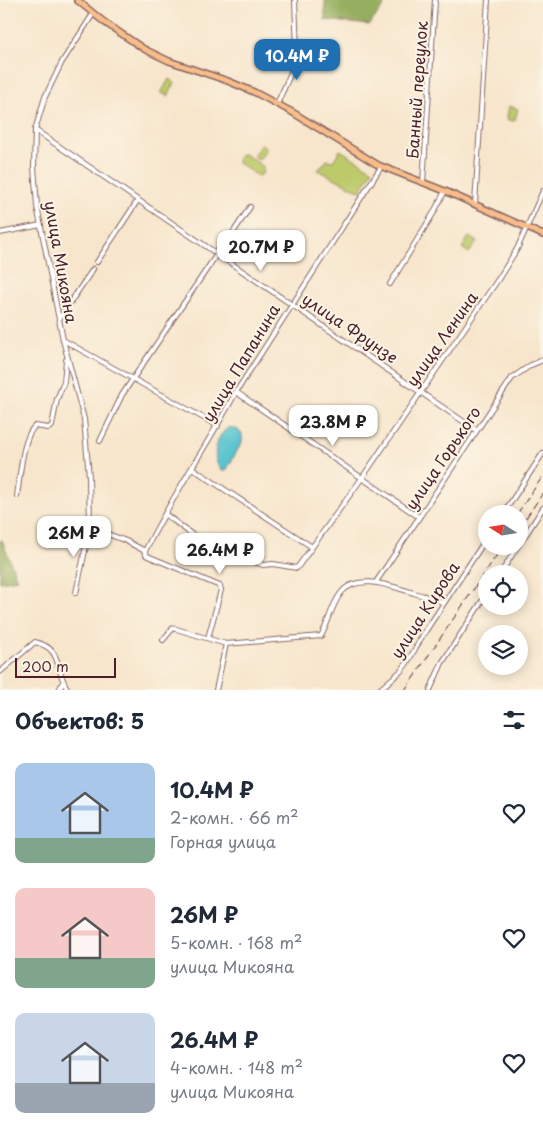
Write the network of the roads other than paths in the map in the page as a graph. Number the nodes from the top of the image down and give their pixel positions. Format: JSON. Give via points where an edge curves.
{"nodes":[{"id":1,"x":77,"y":0,"type":"edge"},
{"id":2,"x":295,"y":0,"type":"edge"},
{"id":3,"x":436,"y":0,"type":"edge"},
{"id":4,"x":488,"y":0,"type":"edge"},
{"id":5,"x":93,"y":14,"type":"junction"},
{"id":6,"x":277,"y":104,"type":"junction"},
{"id":7,"x":35,"y":130,"type":"junction"},
{"id":8,"x":381,"y":167,"type":"junction"},
{"id":9,"x":423,"y":183,"type":"junction"},
{"id":10,"x":445,"y":191,"type":"junction"},
{"id":11,"x":543,"y":191,"type":"edge"},
{"id":12,"x":138,"y":200,"type":"junction"},
{"id":13,"x":475,"y":204,"type":"junction"},
{"id":14,"x":250,"y":207,"type":"dead end"},
{"id":15,"x":41,"y":225,"type":"junction"},
{"id":16,"x":528,"y":227,"type":"junction"},
{"id":17,"x":0,"y":233,"type":"edge"},
{"id":18,"x":543,"y":235,"type":"edge"},
{"id":19,"x":217,"y":254,"type":"junction"},
{"id":20,"x":98,"y":262,"type":"dead end"},
{"id":21,"x":93,"y":269,"type":"dead end"},
{"id":22,"x":390,"y":284,"type":"dead end"},
{"id":23,"x":292,"y":304,"type":"junction"},
{"id":24,"x":58,"y":319,"type":"junction"},
{"id":25,"x":63,"y":340,"type":"junction"},
{"id":26,"x":66,"y":356,"type":"junction"},
{"id":27,"x":543,"y":360,"type":"edge"},
{"id":28,"x":134,"y":379,"type":"junction"},
{"id":29,"x":236,"y":392,"type":"junction"},
{"id":30,"x":421,"y":392,"type":"junction"},
{"id":31,"x":218,"y":426,"type":"junction"},
{"id":32,"x":476,"y":430,"type":"junction"},
{"id":33,"x":100,"y":441,"type":"dead end"},
{"id":34,"x":543,"y":454,"type":"edge"},
{"id":35,"x":192,"y":468,"type":"junction"},
{"id":36,"x":362,"y":478,"type":"junction"},
{"id":37,"x":17,"y":496,"type":"dead end"},
{"id":38,"x":509,"y":505,"type":"edge"},
{"id":39,"x":543,"y":508,"type":"edge"},
{"id":40,"x":164,"y":514,"type":"junction"},
{"id":41,"x":419,"y":516,"type":"junction"},
{"id":42,"x":90,"y":527,"type":"junction"},
{"id":43,"x":528,"y":531,"type":"edge"},
{"id":44,"x":312,"y":547,"type":"junction"},
{"id":45,"x":145,"y":551,"type":"junction"},
{"id":46,"x":478,"y":551,"type":"edge"},
{"id":47,"x":376,"y":582,"type":"junction"},
{"id":48,"x":76,"y":593,"type":"dead end"},
{"id":49,"x":444,"y":603,"type":"junction"},
{"id":50,"x":478,"y":607,"type":"edge"},
{"id":51,"x":208,"y":638,"type":"junction"},
{"id":52,"x":164,"y":640,"type":"dead end"},
{"id":53,"x":226,"y":644,"type":"junction"},
{"id":54,"x":0,"y":672,"type":"edge"},
{"id":55,"x":63,"y":682,"type":"junction"},
{"id":56,"x":59,"y":690,"type":"edge"},
{"id":57,"x":68,"y":690,"type":"edge"},
{"id":58,"x":216,"y":690,"type":"edge"},
{"id":59,"x":380,"y":690,"type":"edge"},
{"id":60,"x":430,"y":690,"type":"edge"}],
"edges":[{"from":1,"to":5,"type":"main road"},
{"from":2,"to":6,"type":"street","via":[[297,50]]},
{"from":3,"to":9,"type":"street","name":"Банный переулок"},
{"from":4,"to":13,"type":"street"},
{"from":5,"to":6,"type":"main road","via":[[144,49],[236,84]]},
{"from":5,"to":7,"type":"street","name":"улица Микояна","via":[[62,62],[45,97]]},
{"from":6,"to":8,"type":"main road"},
{"from":7,"to":12,"type":"street","name":"улица Фрунзе"},
{"from":7,"to":15,"type":"street","name":"улица Микояна","via":[[34,167]]},
{"from":8,"to":9,"type":"main road"},
{"from":8,"to":23,"type":"street","name":"улица Папанина"},
{"from":9,"to":10,"type":"main road"},
{"from":10,"to":13,"type":"main road"},
{"from":10,"to":22,"type":"street"},
{"from":11,"to":16,"type":"street","name":"улица Ленина"},
{"from":12,"to":19,"type":"street","name":"улица Фрунзе"},
{"from":12,"to":20,"type":"street"},
{"from":13,"to":16,"type":"main road"},
{"from":14,"to":19,"type":"street"},
{"from":15,"to":17,"type":"street"},
{"from":15,"to":24,"type":"street","name":"улица Микояна"},
{"from":16,"to":18,"type":"main road"},
{"from":16,"to":30,"type":"street","name":"улица Ленина","via":[[498,280]]},
{"from":19,"to":23,"type":"street","name":"улица Фрунзе"},
{"from":19,"to":28,"type":"street"},
{"from":21,"to":24,"type":"street"},
{"from":23,"to":29,"type":"street","name":"улица Папанина"},
{"from":23,"to":30,"type":"street","name":"улица Фрунзе"},
{"from":24,"to":25,"type":"street","name":"улица Микояна"},
{"from":25,"to":26,"type":"street","name":"улица Микояна"},
{"from":25,"to":28,"type":"street"},
{"from":26,"to":37,"type":"street","via":[[64,382],[52,426],[34,426],[31,429],[22,456]]},
{"from":26,"to":42,"type":"street","name":"улица Микояна","via":[[84,419]]},
{"from":27,"to":32,"type":"street","name":"улица Горького","via":[[512,378]]},
{"from":28,"to":31,"type":"street"},
{"from":28,"to":33,"type":"street","via":[[122,395]]},
{"from":29,"to":31,"type":"street","name":"улица Папанина"},
{"from":29,"to":36,"type":"street"},
{"from":30,"to":32,"type":"street","name":"улица Фрунзе"},
{"from":30,"to":36,"type":"street","name":"улица Ленина"},
{"from":31,"to":35,"type":"street","name":"улица Папанина"},
{"from":32,"to":41,"type":"street","name":"улица Горького"},
{"from":34,"to":38,"type":"street"},
{"from":35,"to":40,"type":"street","name":"улица Папанина"},
{"from":35,"to":44,"type":"street"},
{"from":36,"to":41,"type":"street"},
{"from":36,"to":44,"type":"street","name":"улица Ленина"},
{"from":39,"to":43,"type":"street"},
{"from":40,"to":44,"type":"street","name":"улица Ленина","via":[[212,548],[263,565],[297,568]]},
{"from":40,"to":45,"type":"street","name":"улица Папанина"},
{"from":41,"to":47,"type":"street","name":"улица Горького"},
{"from":42,"to":45,"type":"street"},
{"from":42,"to":48,"type":"street","name":"улица Микояна"},
{"from":45,"to":51,"type":"street","via":[[150,557],[220,586]]},
{"from":46,"to":49,"type":"street","name":"улица Кирова"},
{"from":47,"to":49,"type":"street"},
{"from":47,"to":53,"type":"street","via":[[353,584],[342,592],[332,607],[322,636]]},
{"from":49,"to":59,"type":"street","name":"улица Кирова","via":[[407,663]]},
{"from":50,"to":60,"type":"street","via":[[442,662]]},
{"from":51,"to":52,"type":"street","via":[[172,628]]},
{"from":51,"to":53,"type":"street"},
{"from":53,"to":58,"type":"street"},
{"from":54,"to":55,"type":"street","via":[[35,642],[54,651]]},
{"from":55,"to":56,"type":"street"},
{"from":55,"to":57,"type":"street"}]}
